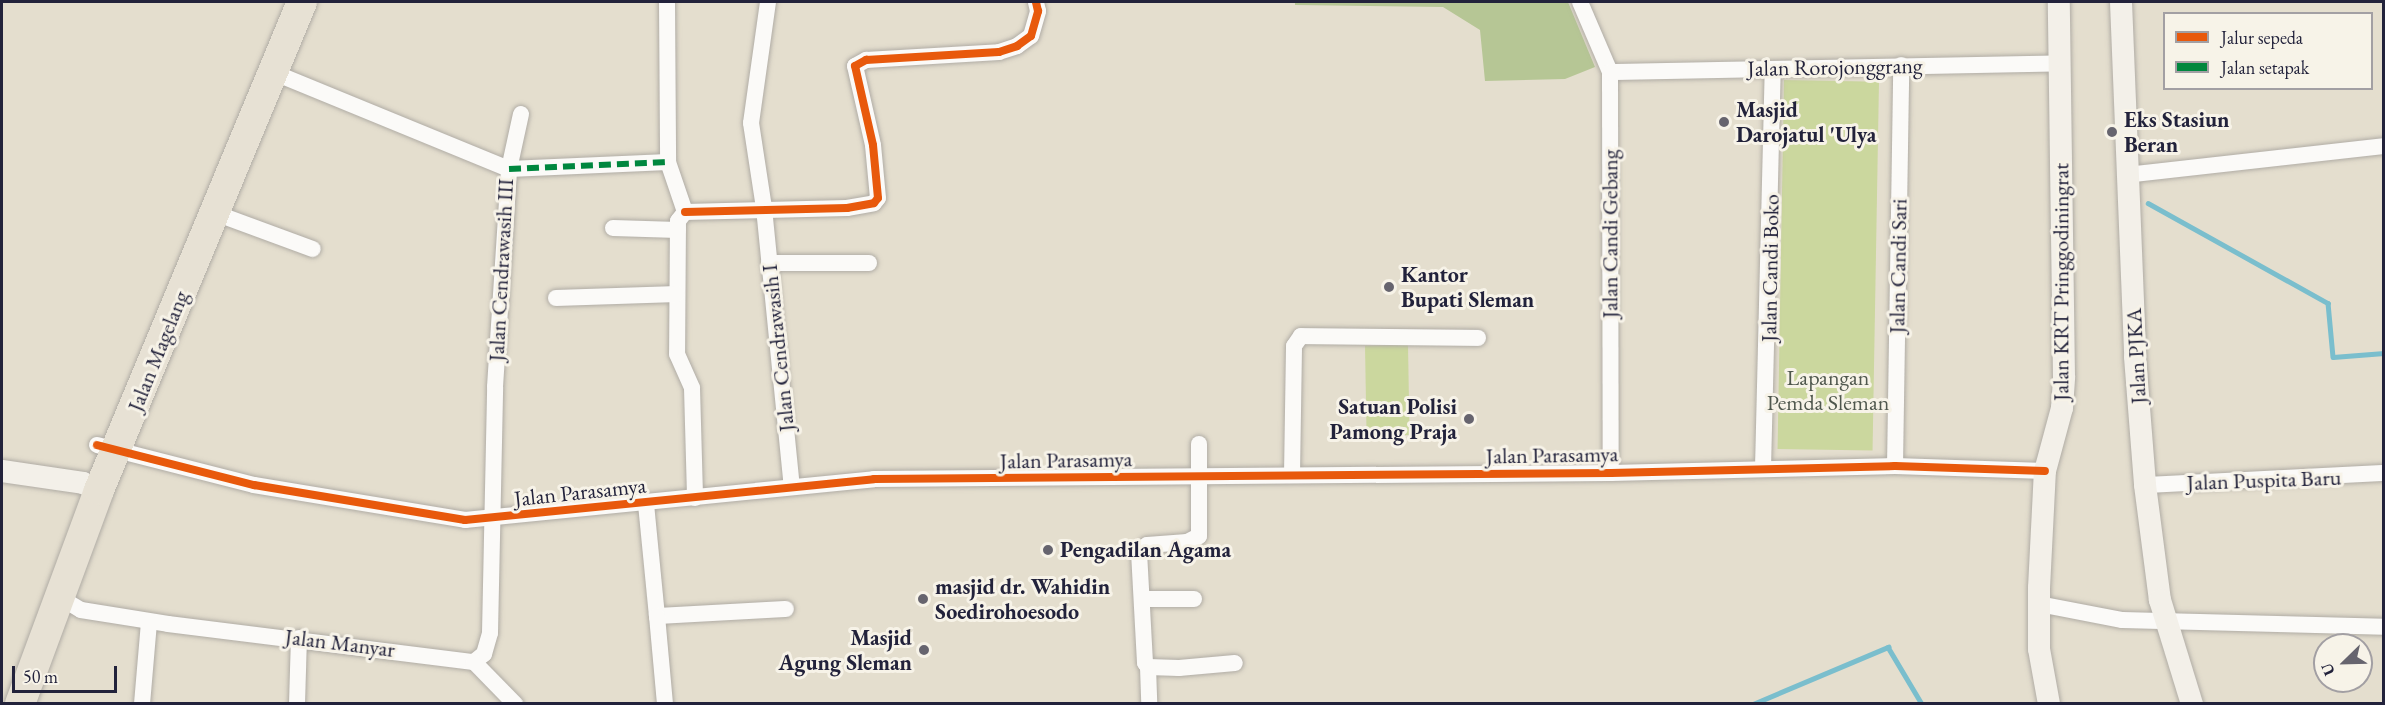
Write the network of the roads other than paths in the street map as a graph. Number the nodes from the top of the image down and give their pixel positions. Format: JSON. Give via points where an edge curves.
{"nodes":[{"id":1,"x":284,"y":2,"type":"edge"},
{"id":2,"x":302,"y":2,"type":"edge"},
{"id":3,"x":667,"y":2,"type":"edge"},
{"id":4,"x":768,"y":2,"type":"edge"},
{"id":5,"x":1036,"y":2,"type":"edge"},
{"id":6,"x":1580,"y":2,"type":"edge"},
{"id":7,"x":2059,"y":2,"type":"edge"},
{"id":8,"x":2121,"y":2,"type":"edge"},
{"id":9,"x":2059,"y":63,"type":"junction"},
{"id":10,"x":1901,"y":65,"type":"junction"},
{"id":11,"x":1773,"y":69,"type":"junction"},
{"id":12,"x":270,"y":71,"type":"junction"},
{"id":13,"x":1610,"y":72,"type":"junction"},
{"id":14,"x":520,"y":114,"type":"dead end"},
{"id":15,"x":2384,"y":146,"type":"edge"},
{"id":16,"x":668,"y":162,"type":"junction"},
{"id":17,"x":509,"y":169,"type":"junction"},
{"id":18,"x":2126,"y":175,"type":"junction"},
{"id":19,"x":764,"y":208,"type":"junction"},
{"id":20,"x":685,"y":212,"type":"junction"},
{"id":21,"x":215,"y":213,"type":"junction"},
{"id":22,"x":613,"y":228,"type":"dead end"},
{"id":23,"x":678,"y":230,"type":"junction"},
{"id":24,"x":313,"y":249,"type":"dead end"},
{"id":25,"x":769,"y":262,"type":"junction"},
{"id":26,"x":869,"y":263,"type":"dead end"},
{"id":27,"x":677,"y":294,"type":"junction"},
{"id":28,"x":556,"y":298,"type":"dead end"},
{"id":29,"x":1478,"y":338,"type":"dead end"},
{"id":30,"x":1198,"y":444,"type":"dead end"},
{"id":31,"x":107,"y":447,"type":"junction"},
{"id":32,"x":1895,"y":466,"type":"junction"},
{"id":33,"x":1763,"y":468,"type":"junction"},
{"id":34,"x":2,"y":471,"type":"edge"},
{"id":35,"x":2045,"y":471,"type":"junction"},
{"id":36,"x":1611,"y":472,"type":"junction"},
{"id":37,"x":2384,"y":473,"type":"edge"},
{"id":38,"x":1292,"y":475,"type":"junction"},
{"id":39,"x":1199,"y":477,"type":"junction"},
{"id":40,"x":2145,"y":485,"type":"junction"},
{"id":41,"x":91,"y":487,"type":"junction"},
{"id":42,"x":792,"y":487,"type":"junction"},
{"id":43,"x":695,"y":498,"type":"junction"},
{"id":44,"x":646,"y":504,"type":"junction"},
{"id":45,"x":492,"y":519,"type":"junction"},
{"id":46,"x":61,"y":598,"type":"junction"},
{"id":47,"x":1142,"y":599,"type":"junction"},
{"id":48,"x":1194,"y":599,"type":"dead end"},
{"id":49,"x":2039,"y":604,"type":"junction"},
{"id":50,"x":786,"y":609,"type":"dead end"},
{"id":51,"x":657,"y":616,"type":"junction"},
{"id":52,"x":2165,"y":620,"type":"junction"},
{"id":53,"x":149,"y":622,"type":"junction"},
{"id":54,"x":2384,"y":627,"type":"edge"},
{"id":55,"x":299,"y":638,"type":"junction"},
{"id":56,"x":474,"y":662,"type":"junction"},
{"id":57,"x":1234,"y":663,"type":"dead end"},
{"id":58,"x":1148,"y":667,"type":"junction"},
{"id":59,"x":2,"y":697,"type":"edge"},
{"id":60,"x":20,"y":704,"type":"edge"},
{"id":61,"x":142,"y":704,"type":"edge"},
{"id":62,"x":297,"y":704,"type":"edge"},
{"id":63,"x":515,"y":704,"type":"edge"},
{"id":64,"x":665,"y":704,"type":"edge"},
{"id":65,"x":1149,"y":704,"type":"edge"},
{"id":66,"x":2049,"y":704,"type":"edge"},
{"id":67,"x":2192,"y":704,"type":"edge"}],
"edges":[{"from":1,"to":31,"type":"highway","name":"Jalan Magelang"},
{"from":2,"to":12,"type":"highway","name":"Jalan Magelang"},
{"from":3,"to":16,"type":"street"},
{"from":4,"to":19,"type":"street","name":"Jalan Cendrawasih I","via":[[751,123]]},
{"from":5,"to":19,"type":"street","via":[[1038,11],[1031,36],[1017,46],[999,52],[866,60],[855,66],[873,146],[878,198],[874,203],[847,208]]},
{"from":6,"to":13,"type":"street","name":"Jalan Candi Gebang"},
{"from":7,"to":9,"type":"main road","name":"Jalan KRT Pringgodiningrat"},
{"from":8,"to":18,"type":"main road","name":"Jalan PJKA"},
{"from":9,"to":10,"type":"street","name":"Jalan Rorojonggrang"},
{"from":9,"to":35,"type":"main road","name":"Jalan KRT Pringgodiningrat","via":[[2064,376],[2062,408]]},
{"from":10,"to":11,"type":"street","name":"Jalan Rorojonggrang"},
{"from":10,"to":32,"type":"street","name":"Jalan Candi Sari"},
{"from":11,"to":13,"type":"street","name":"Jalan Rorojonggrang"},
{"from":11,"to":33,"type":"street","name":"Jalan Candi Boko"},
{"from":12,"to":17,"type":"street","name":"Jalan Cendrawasih III"},
{"from":12,"to":21,"type":"highway","name":"Jalan Magelang"},
{"from":13,"to":36,"type":"street","name":"Jalan Candi Gebang"},
{"from":14,"to":17,"type":"street"},
{"from":15,"to":18,"type":"street"},
{"from":16,"to":17,"type":"street"},
{"from":16,"to":20,"type":"street"},
{"from":17,"to":45,"type":"street","name":"Jalan Cendrawasih III","via":[[495,387]]},
{"from":18,"to":40,"type":"main road","name":"Jalan PJKA"},
{"from":19,"to":20,"type":"street"},
{"from":19,"to":25,"type":"street","name":"Jalan Cendrawasih I"},
{"from":20,"to":23,"type":"street"},
{"from":21,"to":24,"type":"street"},
{"from":21,"to":31,"type":"highway","name":"Jalan Magelang"},
{"from":22,"to":23,"type":"street"},
{"from":23,"to":27,"type":"street"},
{"from":25,"to":26,"type":"street"},
{"from":25,"to":42,"type":"street","name":"Jalan Cendrawasih I"},
{"from":27,"to":28,"type":"street"},
{"from":27,"to":43,"type":"street","via":[[677,354],[692,388]]},
{"from":29,"to":38,"type":"street","via":[[1301,336],[1294,346]]},
{"from":30,"to":39,"type":"street"},
{"from":31,"to":41,"type":"highway","name":"Jalan Magelang"},
{"from":31,"to":45,"type":"street","name":"Jalan Parasamya","via":[[254,485],[465,520]]},
{"from":32,"to":33,"type":"street","name":"Jalan Parasamya"},
{"from":32,"to":35,"type":"street","name":"Jalan Parasamya"},
{"from":33,"to":36,"type":"street","name":"Jalan Parasamya"},
{"from":34,"to":41,"type":"main road"},
{"from":35,"to":49,"type":"main road","name":"Jalan KRT Pringgodiningrat"},
{"from":36,"to":38,"type":"street","name":"Jalan Parasamya"},
{"from":37,"to":40,"type":"street","name":"Jalan Puspita Baru"},
{"from":38,"to":39,"type":"street","name":"Jalan Parasamya"},
{"from":39,"to":42,"type":"street","name":"Jalan Parasamya","via":[[874,479]]},
{"from":39,"to":47,"type":"street","via":[[1201,532],[1186,542],[1141,548]]},
{"from":40,"to":52,"type":"main road","name":"Jalan PJKA"},
{"from":41,"to":46,"type":"highway","name":"Jalan Magelang"},
{"from":41,"to":59,"type":"highway","name":"Jalan Magelang"},
{"from":42,"to":43,"type":"street","name":"Jalan Parasamya"},
{"from":43,"to":44,"type":"street","name":"Jalan Parasamya"},
{"from":44,"to":45,"type":"street","name":"Jalan Parasamya"},
{"from":44,"to":51,"type":"street"},
{"from":45,"to":56,"type":"street","via":[[490,633],[484,654]]},
{"from":46,"to":53,"type":"street","name":"Jalan Manyar","via":[[81,610]]},
{"from":46,"to":60,"type":"highway","name":"Jalan Magelang"},
{"from":47,"to":48,"type":"street"},
{"from":47,"to":58,"type":"street"},
{"from":49,"to":52,"type":"street","via":[[2114,619]]},
{"from":49,"to":66,"type":"main road","name":"Jalan KRT Pringgodiningrat","via":[[2040,660]]},
{"from":50,"to":51,"type":"street"},
{"from":51,"to":64,"type":"street"},
{"from":52,"to":54,"type":"street"},
{"from":52,"to":67,"type":"main road","name":"Jalan PJKA"},
{"from":53,"to":55,"type":"street","name":"Jalan Manyar"},
{"from":53,"to":61,"type":"street"},
{"from":55,"to":56,"type":"street","name":"Jalan Manyar"},
{"from":55,"to":62,"type":"street"},
{"from":56,"to":63,"type":"street"},
{"from":57,"to":58,"type":"street"},
{"from":58,"to":65,"type":"street"}]}
